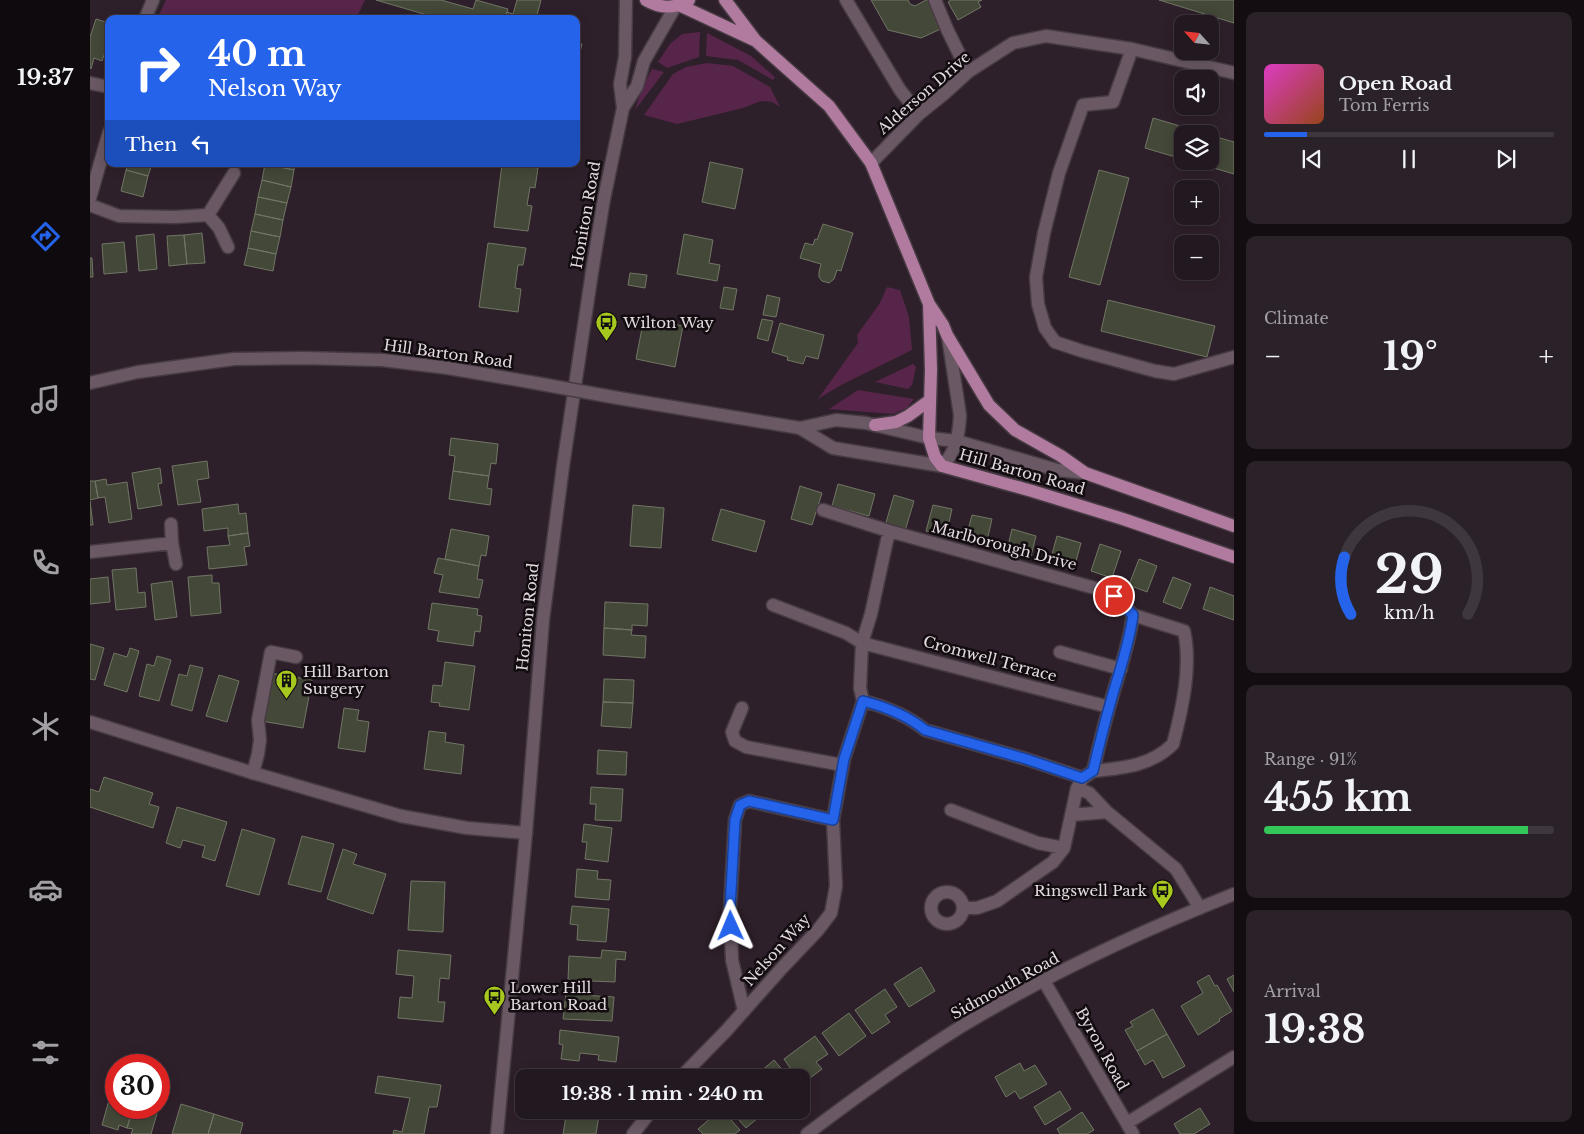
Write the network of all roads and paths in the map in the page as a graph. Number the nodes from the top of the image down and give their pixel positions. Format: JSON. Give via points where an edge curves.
{"nodes":[{"id":1,"x":153,"y":0,"type":"edge"},
{"id":2,"x":626,"y":0,"type":"edge"},
{"id":3,"x":646,"y":0,"type":"edge"},
{"id":4,"x":725,"y":0,"type":"edge"},
{"id":5,"x":846,"y":0,"type":"edge"},
{"id":6,"x":935,"y":0,"type":"edge"},
{"id":7,"x":681,"y":4,"type":"edge"},
{"id":8,"x":147,"y":15,"type":"edge"},
{"id":9,"x":756,"y":42,"type":"junction"},
{"id":10,"x":1132,"y":49,"type":"junction"},
{"id":11,"x":968,"y":72,"type":"junction"},
{"id":12,"x":1234,"y":73,"type":"edge"},
{"id":13,"x":90,"y":83,"type":"edge"},
{"id":14,"x":105,"y":86,"type":"edge"},
{"id":15,"x":623,"y":108,"type":"junction"},
{"id":16,"x":919,"y":114,"type":"junction"},
{"id":17,"x":105,"y":146,"type":"edge"},
{"id":18,"x":871,"y":163,"type":"junction"},
{"id":19,"x":234,"y":174,"type":"dead end"},
{"id":20,"x":90,"y":198,"type":"edge"},
{"id":21,"x":90,"y":205,"type":"edge"},
{"id":22,"x":208,"y":215,"type":"junction"},
{"id":23,"x":228,"y":247,"type":"dead end"},
{"id":24,"x":929,"y":304,"type":"junction"},
{"id":25,"x":947,"y":335,"type":"junction"},
{"id":26,"x":1234,"y":357,"type":"edge"},
{"id":27,"x":90,"y":383,"type":"edge"},
{"id":28,"x":930,"y":400,"type":"junction"},
{"id":29,"x":875,"y":425,"type":"junction"},
{"id":30,"x":800,"y":428,"type":"junction"},
{"id":31,"x":929,"y":438,"type":"junction"},
{"id":32,"x":956,"y":441,"type":"junction"},
{"id":33,"x":942,"y":466,"type":"junction"},
{"id":34,"x":1085,"y":473,"type":"junction"},
{"id":35,"x":823,"y":510,"type":"dead end"},
{"id":36,"x":171,"y":524,"type":"dead end"},
{"id":37,"x":1234,"y":526,"type":"edge"},
{"id":38,"x":889,"y":531,"type":"junction"},
{"id":39,"x":172,"y":543,"type":"junction"},
{"id":40,"x":90,"y":552,"type":"edge"},
{"id":41,"x":1234,"y":557,"type":"edge"},
{"id":42,"x":176,"y":564,"type":"dead end"},
{"id":43,"x":772,"y":605,"type":"dead end"},
{"id":44,"x":1133,"y":615,"type":"junction"},
{"id":45,"x":862,"y":643,"type":"junction"},
{"id":46,"x":1060,"y":652,"type":"dead end"},
{"id":47,"x":296,"y":657,"type":"dead end"},
{"id":48,"x":1121,"y":668,"type":"junction"},
{"id":49,"x":863,"y":701,"type":"junction"},
{"id":50,"x":1109,"y":707,"type":"junction"},
{"id":51,"x":742,"y":708,"type":"dead end"},
{"id":52,"x":90,"y":722,"type":"edge"},
{"id":53,"x":842,"y":765,"type":"junction"},
{"id":54,"x":254,"y":773,"type":"junction"},
{"id":55,"x":1084,"y":779,"type":"junction"},
{"id":56,"x":951,"y":810,"type":"dead end"},
{"id":57,"x":1107,"y":812,"type":"junction"},
{"id":58,"x":1071,"y":815,"type":"junction"},
{"id":59,"x":833,"y":820,"type":"junction"},
{"id":60,"x":526,"y":833,"type":"junction"},
{"id":61,"x":1064,"y":848,"type":"junction"},
{"id":62,"x":1234,"y":894,"type":"edge"},
{"id":63,"x":964,"y":908,"type":"dead end"},
{"id":64,"x":1200,"y":908,"type":"junction"},
{"id":65,"x":1044,"y":981,"type":"junction"},
{"id":66,"x":744,"y":1011,"type":"junction"},
{"id":67,"x":1234,"y":1057,"type":"edge"},
{"id":68,"x":689,"y":1069,"type":"edge"},
{"id":69,"x":645,"y":1119,"type":"edge"},
{"id":70,"x":1130,"y":1129,"type":"edge"},
{"id":71,"x":497,"y":1134,"type":"edge"},
{"id":72,"x":633,"y":1134,"type":"edge"},
{"id":73,"x":807,"y":1134,"type":"edge"}],
"edges":[{"from":1,"to":8,"type":"street"},
{"from":2,"to":15,"type":"street","name":"Honiton Road","via":[[625,57],[620,84]]},
{"from":3,"to":7,"type":"main road","via":[[665,7]]},
{"from":4,"to":9,"type":"main road"},
{"from":5,"to":16,"type":"street","via":[[900,90]]},
{"from":6,"to":11,"type":"street"},
{"from":7,"to":9,"type":"main road"},
{"from":7,"to":15,"type":"street","name":"Honiton Road","via":[[644,61],[637,86]]},
{"from":9,"to":18,"type":"main road","via":[[829,106]]},
{"from":10,"to":11,"type":"street","name":"Alderson Drive","via":[[1046,36],[1013,43]]},
{"from":10,"to":12,"type":"street","name":"Alderson Drive"},
{"from":10,"to":26,"type":"street","via":[[1113,102],[1083,105],[1059,173],[1036,276],[1038,304],[1045,328],[1056,342],[1174,374]]},
{"from":11,"to":16,"type":"street","name":"Alderson Drive"},
{"from":13,"to":14,"type":"street"},
{"from":15,"to":60,"type":"street","name":"Honiton Road","via":[[604,199],[563,466],[543,620]]},
{"from":16,"to":18,"type":"street","name":"Alderson Drive"},
{"from":17,"to":20,"type":"street"},
{"from":18,"to":24,"type":"main road"},
{"from":19,"to":22,"type":"street"},
{"from":21,"to":22,"type":"street","via":[[118,216]]},
{"from":22,"to":23,"type":"street"},
{"from":24,"to":25,"type":"main road"},
{"from":24,"to":28,"type":"main road"},
{"from":25,"to":32,"type":"street","via":[[960,415]]},
{"from":25,"to":34,"type":"main road","via":[[989,405],[1015,430]]},
{"from":27,"to":30,"type":"street","name":"Hill Barton Road","bridge":true,"via":[[138,372],[234,359],[382,360],[448,368]]},
{"from":28,"to":29,"type":"main road","via":[[896,422]]},
{"from":28,"to":31,"type":"main road"},
{"from":29,"to":30,"type":"street","name":"Hill Barton Road","via":[[836,420]]},
{"from":29,"to":31,"type":"street","name":"Hill Barton Road"},
{"from":30,"to":33,"type":"street","name":"Hill Barton Road","via":[[833,448]]},
{"from":31,"to":32,"type":"street","name":"Hill Barton Road"},
{"from":31,"to":33,"type":"main road"},
{"from":32,"to":33,"type":"street","via":[[954,451]]},
{"from":32,"to":34,"type":"street","name":"Hill Barton Road","via":[[1057,470]]},
{"from":33,"to":41,"type":"main road","name":"Hill Barton Road","via":[[1114,516]]},
{"from":34,"to":37,"type":"main road","name":"Hill Barton Road"},
{"from":35,"to":38,"type":"street","name":"Marlborough Drive"},
{"from":36,"to":39,"type":"street"},
{"from":38,"to":44,"type":"street","name":"Marlborough Drive","via":[[1102,590],[1114,596]]},
{"from":38,"to":45,"type":"street"},
{"from":39,"to":40,"type":"street"},
{"from":39,"to":42,"type":"street"},
{"from":43,"to":45,"type":"street","name":"Cromwell Terrace","via":[[846,633]]},
{"from":44,"to":48,"type":"street"},
{"from":44,"to":55,"type":"street","name":"Marlborough Drive","via":[[1184,631],[1186,665],[1173,744],[1152,760]]},
{"from":45,"to":49,"type":"street","via":[[860,688]]},
{"from":45,"to":50,"type":"street","name":"Cromwell Terrace"},
{"from":46,"to":48,"type":"street"},
{"from":47,"to":54,"type":"street","via":[[271,652],[258,720],[260,740]]},
{"from":48,"to":50,"type":"street"},
{"from":49,"to":53,"type":"street","name":"Nelson Way"},
{"from":49,"to":55,"type":"street","via":[[905,716],[925,730]]},
{"from":50,"to":55,"type":"street"},
{"from":51,"to":53,"type":"street","via":[[732,732],[735,741]]},
{"from":52,"to":54,"type":"street"},
{"from":53,"to":59,"type":"street","name":"Nelson Way"},
{"from":54,"to":60,"type":"street","via":[[401,816],[467,828]]},
{"from":55,"to":57,"type":"street","via":[[1089,793]]},
{"from":55,"to":58,"type":"street"},
{"from":56,"to":61,"type":"street","via":[[1038,843]]},
{"from":57,"to":58,"type":"street"},
{"from":57,"to":64,"type":"street","via":[[1176,868]]},
{"from":58,"to":61,"type":"street"},
{"from":59,"to":66,"type":"street","name":"Nelson Way","via":[[836,886],[830,913]]},
{"from":59,"to":66,"type":"street","name":"Nelson Way","via":[[749,801],[740,805],[735,820],[730,908],[732,960]]},
{"from":60,"to":71,"type":"street","name":"Honiton Road"},
{"from":61,"to":63,"type":"street","via":[[1053,862],[997,901],[977,908]]},
{"from":62,"to":64,"type":"street","name":"Sidmouth Road"},
{"from":64,"to":65,"type":"street","name":"Sidmouth Road"},
{"from":65,"to":70,"type":"street","name":"Byron Road"},
{"from":65,"to":73,"type":"street","name":"Sidmouth Road","via":[[962,1026]]},
{"from":66,"to":68,"type":"street","name":"Nelson Way"},
{"from":67,"to":70,"type":"street"},
{"from":69,"to":72,"type":"street"}]}
